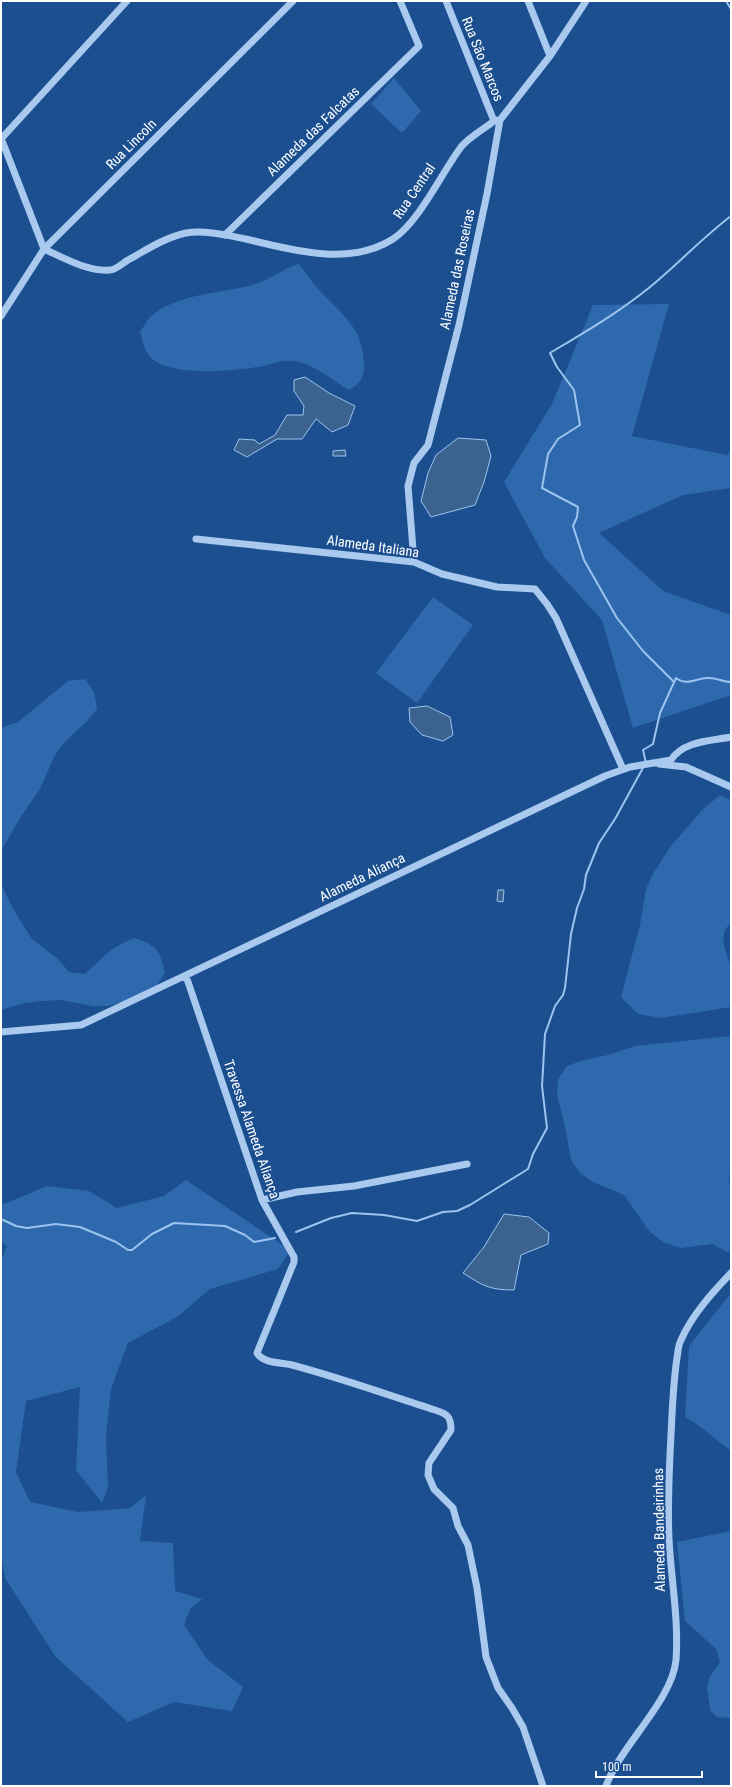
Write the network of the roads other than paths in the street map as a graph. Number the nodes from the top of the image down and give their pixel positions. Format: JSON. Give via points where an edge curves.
{"nodes":[{"id":1,"x":127,"y":1,"type":"edge"},
{"id":2,"x":294,"y":1,"type":"edge"},
{"id":3,"x":400,"y":1,"type":"edge"},
{"id":4,"x":446,"y":1,"type":"edge"},
{"id":5,"x":528,"y":1,"type":"edge"},
{"id":6,"x":586,"y":1,"type":"edge"},
{"id":7,"x":550,"y":56,"type":"junction"},
{"id":8,"x":497,"y":120,"type":"junction"},
{"id":9,"x":1,"y":138,"type":"edge"},
{"id":10,"x":225,"y":235,"type":"junction"},
{"id":11,"x":44,"y":249,"type":"junction"},
{"id":12,"x":1,"y":316,"type":"edge"},
{"id":13,"x":196,"y":539,"type":"dead end"},
{"id":14,"x":414,"y":562,"type":"junction"},
{"id":15,"x":731,"y":736,"type":"edge"},
{"id":16,"x":649,"y":763,"type":"junction"},
{"id":17,"x":626,"y":768,"type":"junction"},
{"id":18,"x":731,"y":787,"type":"edge"},
{"id":19,"x":186,"y":976,"type":"junction"},
{"id":20,"x":1,"y":1032,"type":"edge"},
{"id":21,"x":467,"y":1164,"type":"dead end"},
{"id":22,"x":262,"y":1200,"type":"junction"},
{"id":23,"x":731,"y":1273,"type":"edge"},
{"id":24,"x":543,"y":1786,"type":"edge"},
{"id":25,"x":606,"y":1786,"type":"edge"}],
"edges":[{"from":1,"to":9,"type":"street"},
{"from":2,"to":11,"type":"street","name":"Rua Lincoln"},
{"from":3,"to":10,"type":"street","name":"Alameda das Falcatas","via":[[419,46]]},
{"from":4,"to":8,"type":"street","name":"Rua São Marcos"},
{"from":5,"to":7,"type":"street"},
{"from":6,"to":7,"type":"street","name":"Alameda das Roseiras"},
{"from":7,"to":8,"type":"street","name":"Alameda das Roseiras"},
{"from":8,"to":10,"type":"street","name":"Rua Central","via":[[462,146],[408,226],[393,239],[372,250],[350,254],[304,253]]},
{"from":8,"to":14,"type":"street","name":"Alameda das Roseiras","via":[[487,194],[459,325],[428,445],[414,463],[408,486]]},
{"from":9,"to":11,"type":"street"},
{"from":10,"to":11,"type":"street","name":"Rua Central","via":[[206,232],[172,237],[112,270],[98,270]]},
{"from":11,"to":12,"type":"street","name":"Rua Lincoln"},
{"from":13,"to":14,"type":"street","name":"Alameda Italiana"},
{"from":14,"to":17,"type":"street","name":"Alameda Italiana","via":[[442,574],[497,587],[535,590],[556,618]]},
{"from":15,"to":16,"type":"street","name":"Alameda Aliança","via":[[686,746],[675,753],[671,760]]},
{"from":16,"to":17,"type":"street","name":"Alameda Aliança"},
{"from":16,"to":18,"type":"street","via":[[686,767]]},
{"from":17,"to":19,"type":"street","name":"Alameda Aliança","via":[[572,790]]},
{"from":19,"to":20,"type":"street","name":"Alameda Aliança","via":[[81,1025]]},
{"from":19,"to":22,"type":"street","name":"Travessa Alameda Aliança"},
{"from":21,"to":22,"type":"street","via":[[354,1186],[297,1192]]},
{"from":22,"to":24,"type":"street","name":"Travessa Alameda Aliança","via":[[293,1253],[294,1262],[256,1353],[259,1357],[353,1383],[436,1410],[449,1417],[451,1430],[429,1463],[428,1475],[434,1490],[453,1508],[458,1526],[468,1545],[477,1588],[486,1657],[498,1688],[523,1728]]},
{"from":23,"to":25,"type":"street","name":"Alameda Bandeirinhas","via":[[708,1297],[680,1341],[673,1383],[669,1537],[676,1660],[671,1680],[616,1764]]}]}
